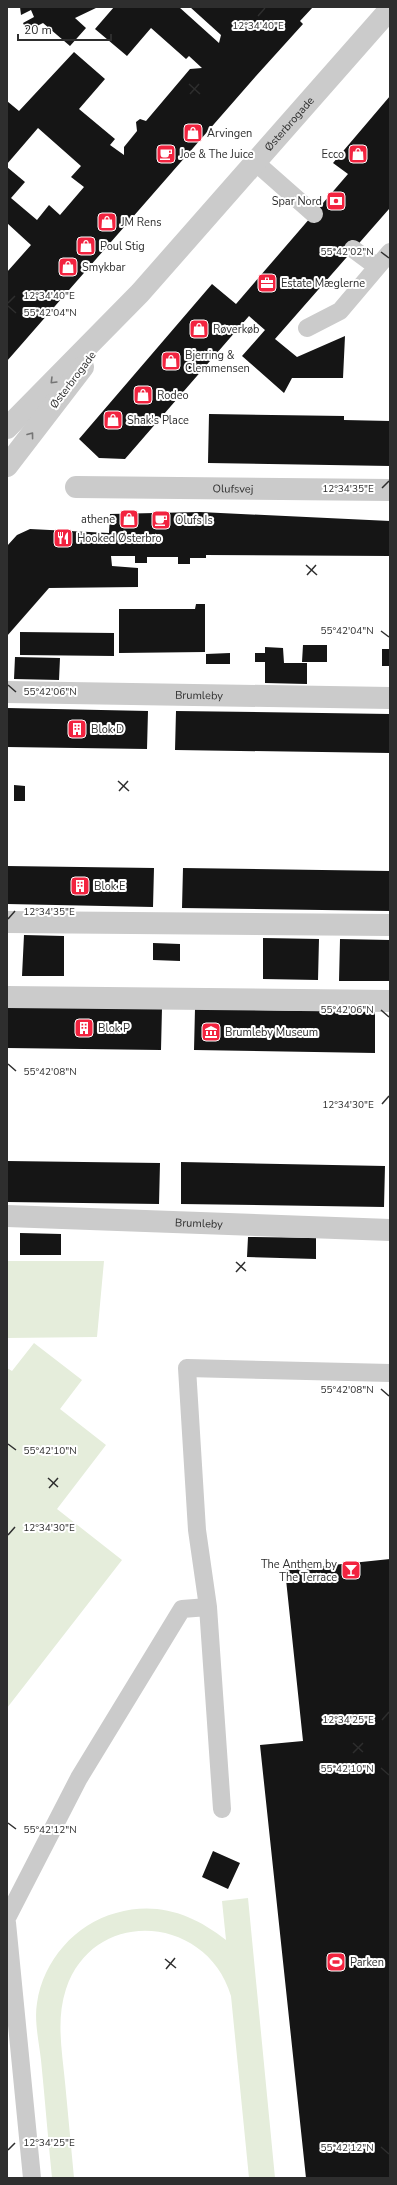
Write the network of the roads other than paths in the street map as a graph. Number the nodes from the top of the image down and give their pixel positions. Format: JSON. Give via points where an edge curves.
{"nodes":[{"id":1,"x":390,"y":9,"type":"edge"},
{"id":2,"x":255,"y":162,"type":"junction"},
{"id":3,"x":314,"y":214,"type":"dead end"},
{"id":4,"x":353,"y":249,"type":"dead end"},
{"id":5,"x":390,"y":252,"type":"edge"},
{"id":6,"x":376,"y":266,"type":"junction"},
{"id":7,"x":140,"y":293,"type":"junction"},
{"id":8,"x":307,"y":328,"type":"dead end"},
{"id":9,"x":7,"y":428,"type":"edge"},
{"id":10,"x":7,"y":466,"type":"edge"},
{"id":11,"x":76,"y":487,"type":"dead end"},
{"id":12,"x":390,"y":490,"type":"edge"},
{"id":13,"x":7,"y":692,"type":"edge"},
{"id":14,"x":390,"y":698,"type":"edge"},
{"id":15,"x":7,"y":922,"type":"edge"},
{"id":16,"x":390,"y":924,"type":"edge"},
{"id":17,"x":7,"y":997,"type":"edge"},
{"id":18,"x":390,"y":1001,"type":"edge"},
{"id":19,"x":7,"y":1216,"type":"edge"},
{"id":20,"x":390,"y":1230,"type":"edge"},
{"id":21,"x":390,"y":1373,"type":"edge"},
{"id":22,"x":208,"y":1607,"type":"junction"},
{"id":23,"x":222,"y":1809,"type":"dead end"},
{"id":24,"x":7,"y":1918,"type":"edge"},
{"id":25,"x":7,"y":1923,"type":"edge"},
{"id":26,"x":32,"y":2178,"type":"edge"}],
"edges":[{"from":1,"to":2,"type":"street","name":"Østerbrogade"},
{"from":2,"to":3,"type":"lane"},
{"from":2,"to":7,"type":"street","name":"Østerbrogade"},
{"from":4,"to":6,"type":"lane"},
{"from":5,"to":6,"type":"lane"},
{"from":6,"to":8,"type":"lane","via":[[340,311]]},
{"from":7,"to":9,"type":"street","name":"Østerbrogade","one_way":true},
{"from":10,"to":7,"type":"street","name":"Østerbrogade","one_way":true},
{"from":11,"to":12,"type":"street","name":"Olufsvej"},
{"from":13,"to":14,"type":"street","name":"Brumleby"},
{"from":15,"to":16,"type":"street"},
{"from":17,"to":18,"type":"street"},
{"from":19,"to":20,"type":"street","name":"Brumleby"},
{"from":21,"to":22,"type":"lane","via":[[188,1368],[197,1530]]},
{"from":22,"to":23,"type":"lane"},
{"from":22,"to":24,"type":"lane","via":[[182,1609],[79,1778]]},
{"from":25,"to":26,"type":"lane"}]}
